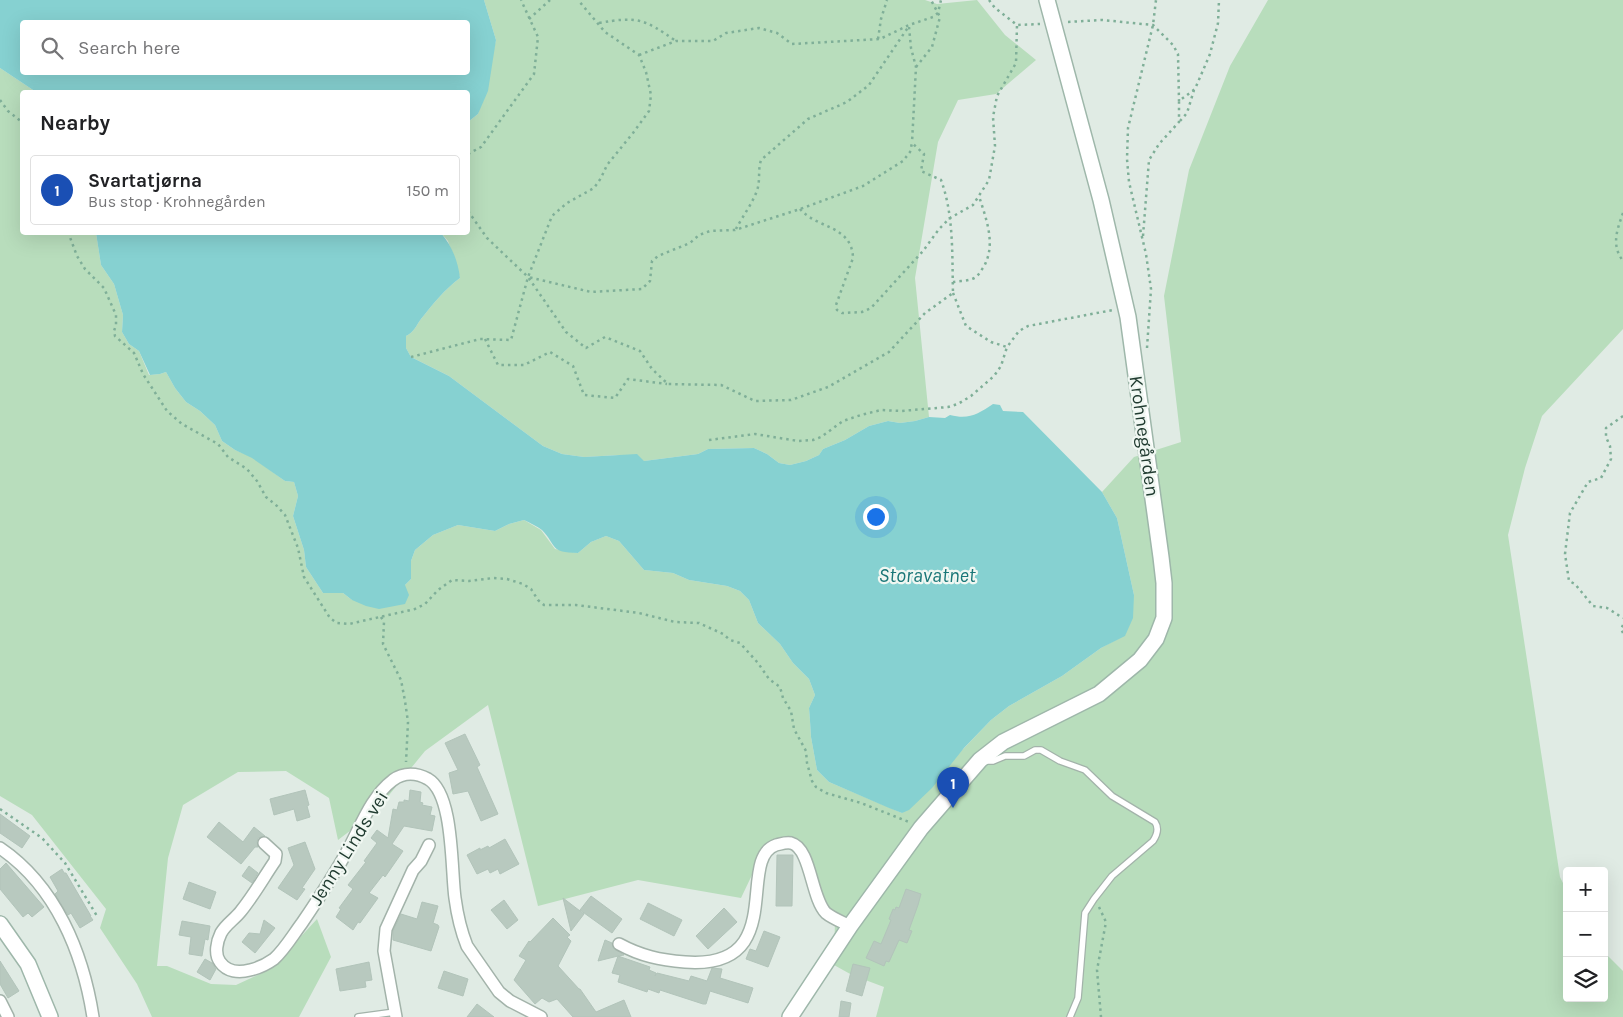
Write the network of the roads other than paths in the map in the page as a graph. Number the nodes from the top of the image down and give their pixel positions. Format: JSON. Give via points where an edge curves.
{"nodes":[{"id":1,"x":1047,"y":0,"type":"edge"},
{"id":2,"x":980,"y":760,"type":"junction"},
{"id":3,"x":264,"y":843,"type":"dead end"},
{"id":4,"x":428,"y":845,"type":"dead end"},
{"id":5,"x":0,"y":848,"type":"edge"},
{"id":6,"x":0,"y":924,"type":"edge"},
{"id":7,"x":850,"y":926,"type":"junction"},
{"id":8,"x":619,"y":944,"type":"dead end"},
{"id":9,"x":0,"y":1001,"type":"edge"},
{"id":10,"x":395,"y":1014,"type":"edge"},
{"id":11,"x":8,"y":1017,"type":"edge"},
{"id":12,"x":50,"y":1017,"type":"edge"},
{"id":13,"x":93,"y":1017,"type":"edge"},
{"id":14,"x":358,"y":1017,"type":"edge"},
{"id":15,"x":541,"y":1017,"type":"edge"},
{"id":16,"x":790,"y":1017,"type":"edge"},
{"id":17,"x":1070,"y":1017,"type":"edge"}],
"edges":[{"from":1,"to":2,"type":"main road","name":"Krohnegården","via":[[1101,200],[1128,317],[1165,610],[1156,639],[1140,660],[1099,694],[1003,742]]},
{"from":2,"to":7,"type":"main road","name":"Krohnegården","via":[[921,828]]},
{"from":2,"to":17,"type":"lane","via":[[1024,756],[1041,750],[1085,770],[1112,796],[1155,822],[1154,841],[1112,876],[1088,906],[1084,919],[1078,998]]},
{"from":3,"to":15,"type":"street","name":"Jenny Linds vei","via":[[276,854],[275,861],[241,911],[225,927],[216,949],[219,962],[235,972],[263,965],[286,946],[312,909],[384,788],[395,778],[410,773],[432,781],[443,798],[455,899],[467,946],[510,1002]]},
{"from":4,"to":10,"type":"street","via":[[386,928],[384,952]]},
{"from":5,"to":13,"type":"street","via":[[32,875],[62,919],[80,962]]},
{"from":6,"to":12,"type":"main road","via":[[28,964]]},
{"from":7,"to":8,"type":"street","via":[[826,912],[801,850],[784,843],[772,847],[763,856],[752,923],[744,941],[730,955],[707,962],[665,961]]},
{"from":7,"to":16,"type":"main road","name":"Krohnegården"},
{"from":9,"to":11,"type":"street"},
{"from":10,"to":14,"type":"lane"}]}
